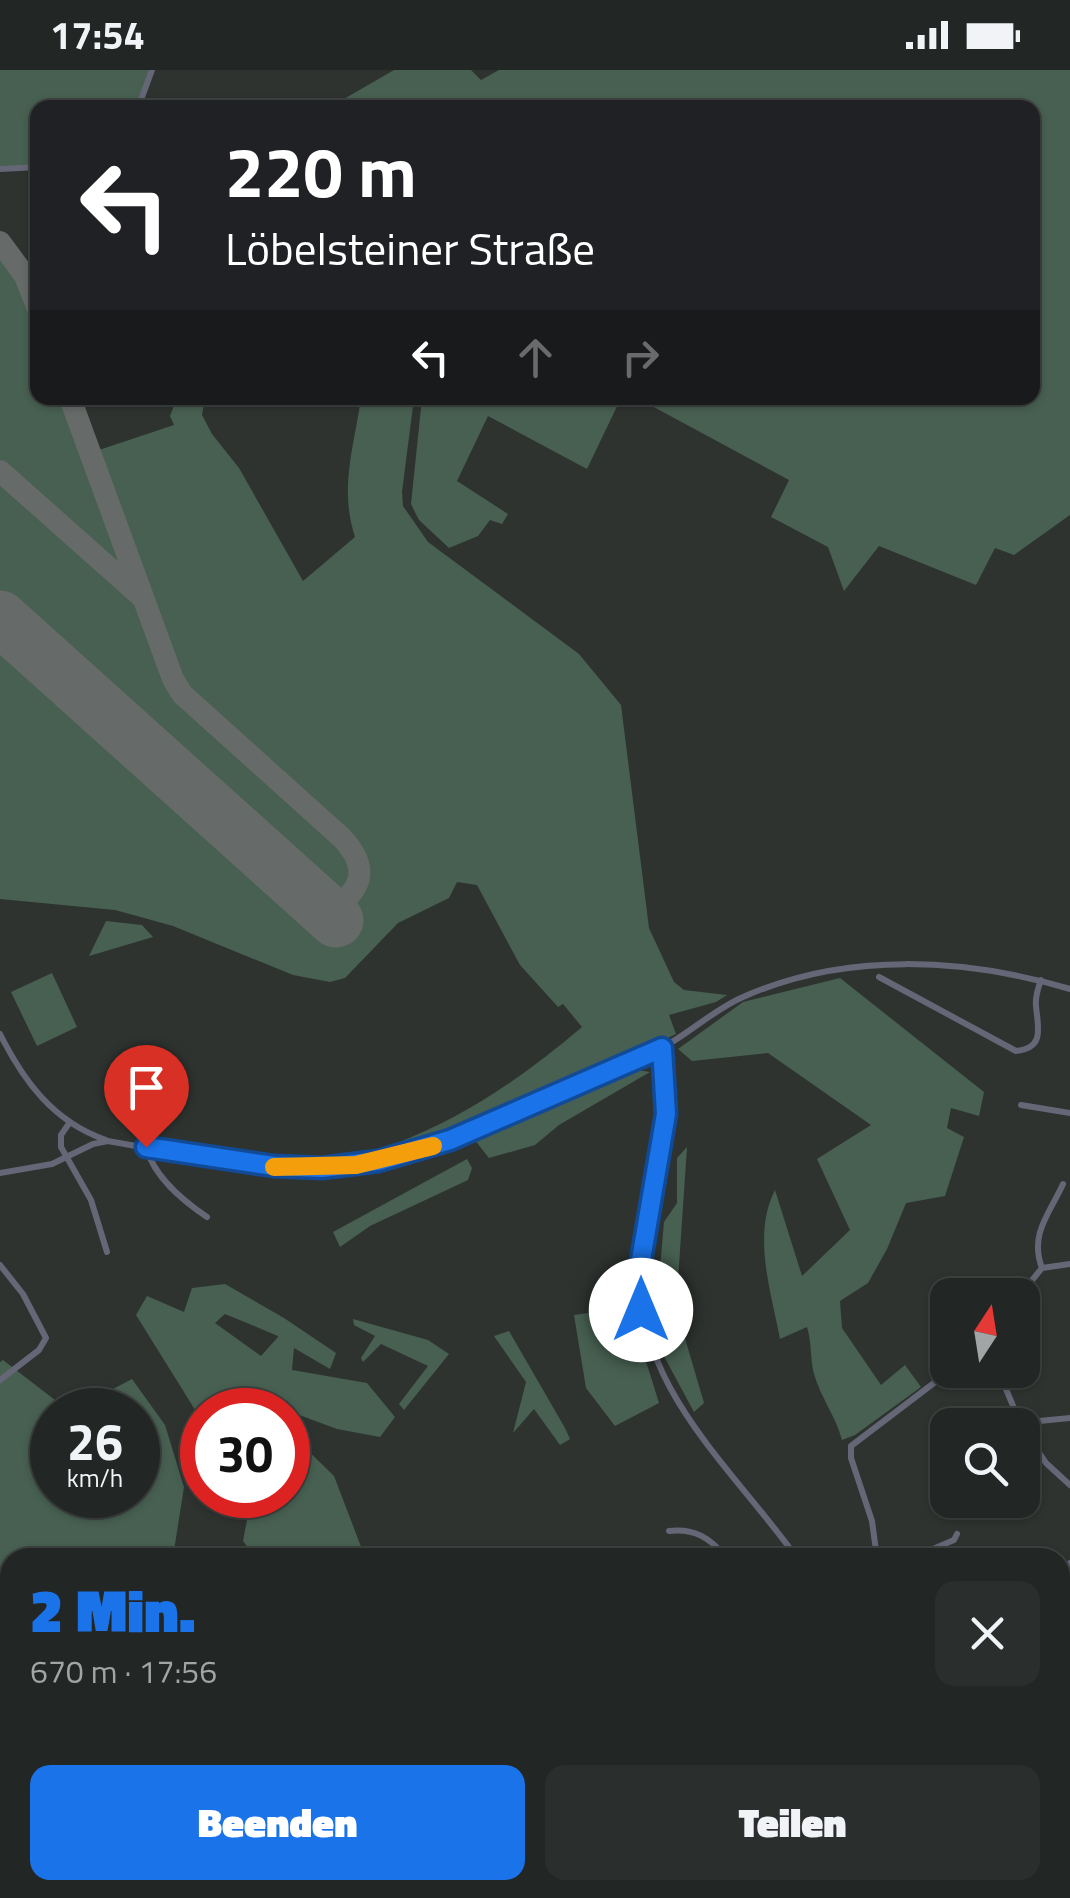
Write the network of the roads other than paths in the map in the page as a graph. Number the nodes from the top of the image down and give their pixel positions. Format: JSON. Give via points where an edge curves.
{"nodes":[{"id":1,"x":152,"y":70,"type":"edge"},
{"id":2,"x":141,"y":100,"type":"edge"},
{"id":3,"x":30,"y":167,"type":"edge"},
{"id":4,"x":0,"y":169,"type":"edge"},
{"id":5,"x":878,"y":977,"type":"dead end"},
{"id":6,"x":1040,"y":980,"type":"junction"},
{"id":7,"x":1070,"y":989,"type":"edge"},
{"id":8,"x":0,"y":1034,"type":"edge"},
{"id":9,"x":662,"y":1048,"type":"junction"},
{"id":10,"x":1021,"y":1105,"type":"dead end"},
{"id":11,"x":1070,"y":1113,"type":"edge"},
{"id":12,"x":70,"y":1122,"type":"junction"},
{"id":13,"x":108,"y":1141,"type":"junction"},
{"id":14,"x":146,"y":1147,"type":"junction"},
{"id":15,"x":68,"y":1157,"type":"junction"},
{"id":16,"x":0,"y":1172,"type":"edge"},
{"id":17,"x":1063,"y":1184,"type":"dead end"},
{"id":18,"x":207,"y":1217,"type":"dead end"},
{"id":19,"x":108,"y":1252,"type":"dead end"},
{"id":20,"x":1070,"y":1264,"type":"edge"},
{"id":21,"x":0,"y":1265,"type":"edge"},
{"id":22,"x":1042,"y":1268,"type":"junction"},
{"id":23,"x":1034,"y":1278,"type":"edge"},
{"id":24,"x":0,"y":1380,"type":"edge"},
{"id":25,"x":930,"y":1386,"type":"edge"},
{"id":26,"x":1070,"y":1418,"type":"edge"},
{"id":27,"x":1040,"y":1422,"type":"edge"},
{"id":28,"x":1040,"y":1454,"type":"edge"},
{"id":29,"x":1070,"y":1485,"type":"edge"},
{"id":30,"x":669,"y":1531,"type":"dead end"},
{"id":31,"x":957,"y":1534,"type":"dead end"},
{"id":32,"x":717,"y":1548,"type":"edge"},
{"id":33,"x":789,"y":1548,"type":"edge"},
{"id":34,"x":876,"y":1548,"type":"edge"},
{"id":35,"x":935,"y":1548,"type":"edge"}],
"edges":[{"from":1,"to":2,"type":"street"},
{"from":3,"to":4,"type":"street"},
{"from":5,"to":6,"type":"street","via":[[1016,1051],[1038,1037]]},
{"from":6,"to":7,"type":"street"},
{"from":6,"to":9,"type":"street","via":[[959,964],[852,968],[744,996]]},
{"from":8,"to":12,"type":"street","via":[[32,1088]]},
{"from":9,"to":14,"type":"street","via":[[450,1140],[378,1161],[274,1166]]},
{"from":9,"to":33,"type":"street","via":[[666,1114],[641,1260],[643,1323],[658,1364],[706,1446]]},
{"from":10,"to":11,"type":"street"},
{"from":12,"to":13,"type":"street"},
{"from":12,"to":15,"type":"street","via":[[60,1138]]},
{"from":13,"to":14,"type":"street"},
{"from":13,"to":15,"type":"street"},
{"from":14,"to":18,"type":"street","via":[[169,1185]]},
{"from":15,"to":16,"type":"street"},
{"from":15,"to":19,"type":"street","via":[[92,1200]]},
{"from":17,"to":22,"type":"street","via":[[1042,1221]]},
{"from":20,"to":22,"type":"street"},
{"from":21,"to":24,"type":"street","via":[[46,1338]]},
{"from":22,"to":23,"type":"street"},
{"from":25,"to":34,"type":"street","via":[[851,1446]]},
{"from":26,"to":27,"type":"street"},
{"from":28,"to":29,"type":"street"},
{"from":30,"to":32,"type":"street","via":[[706,1536]]},
{"from":31,"to":35,"type":"street"}]}
